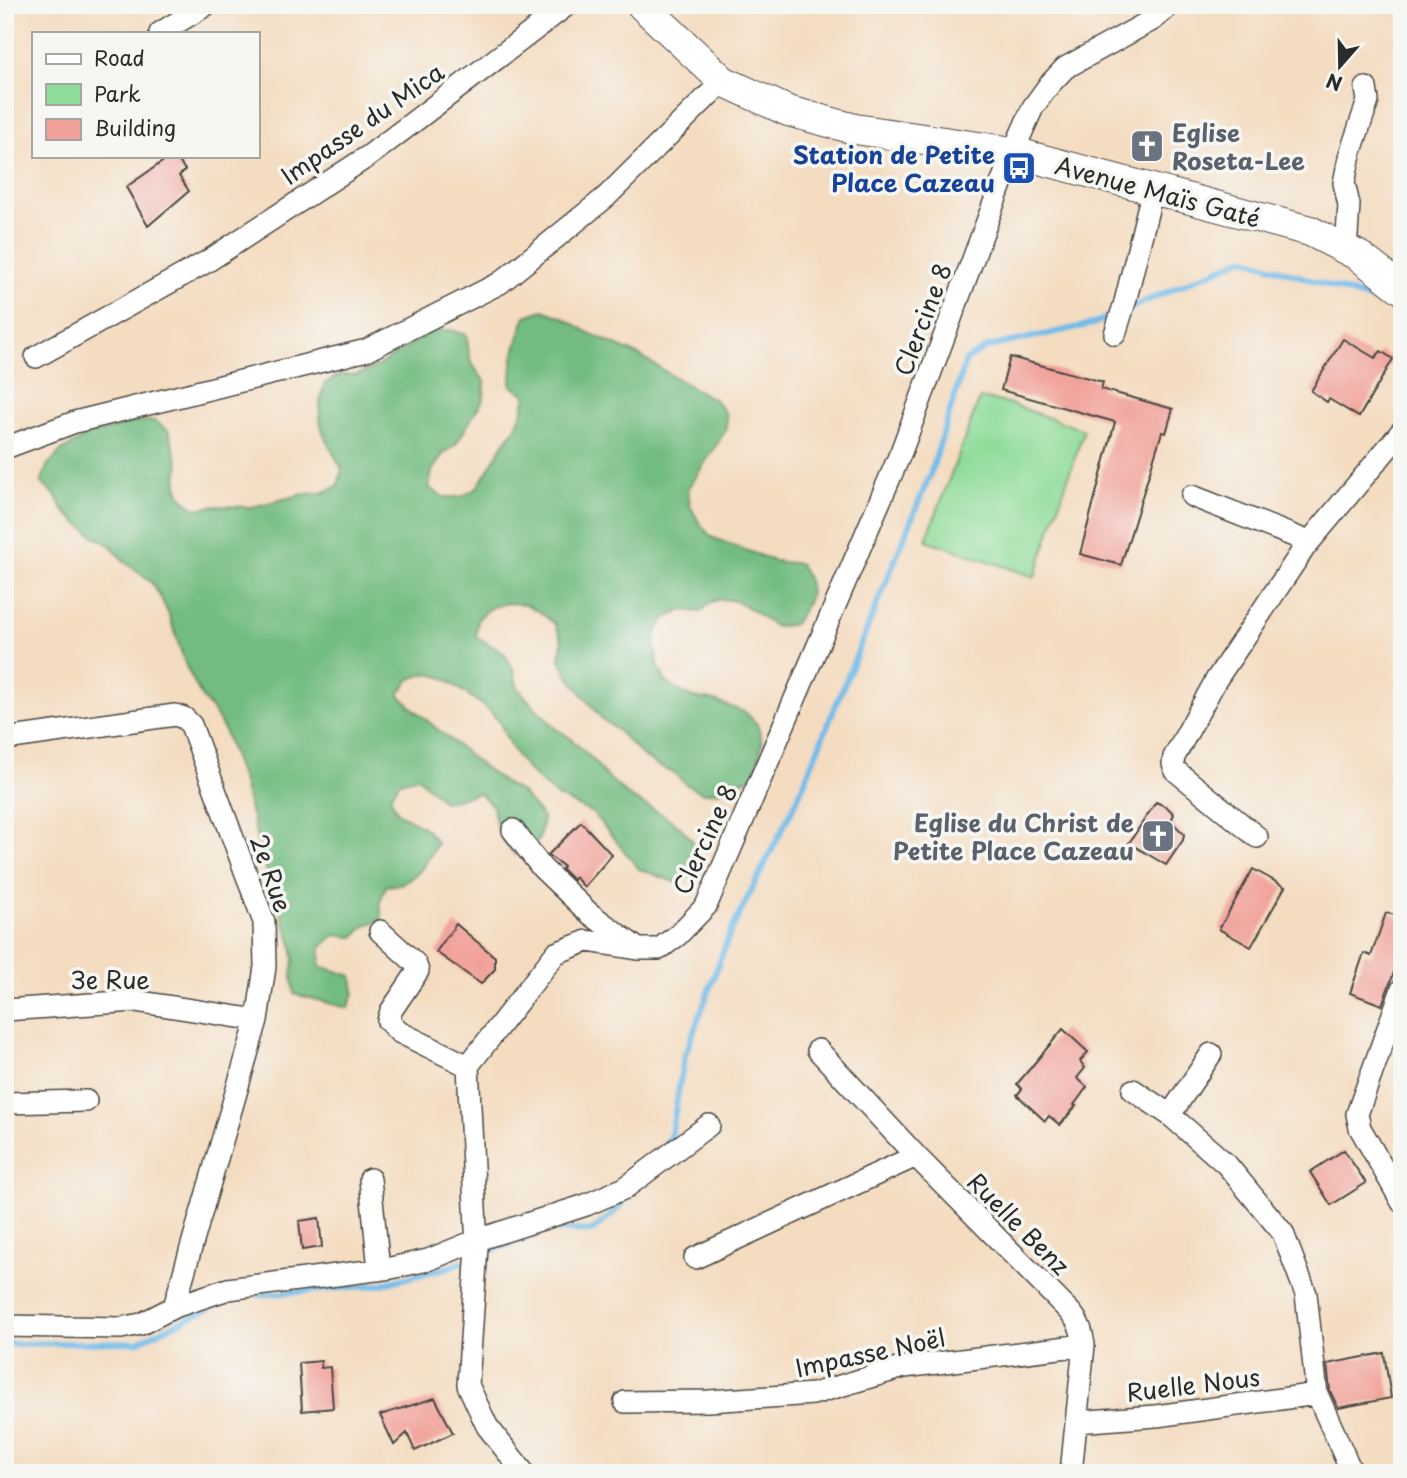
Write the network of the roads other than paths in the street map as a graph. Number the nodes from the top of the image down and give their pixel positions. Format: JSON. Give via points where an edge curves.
{"nodes":[{"id":1,"x":206,"y":5,"type":"edge"},
{"id":2,"x":567,"y":5,"type":"edge"},
{"id":3,"x":642,"y":5,"type":"edge"},
{"id":4,"x":1170,"y":5,"type":"edge"},
{"id":5,"x":162,"y":32,"type":"edge"},
{"id":6,"x":723,"y":81,"type":"junction"},
{"id":7,"x":1366,"y":88,"type":"dead end"},
{"id":8,"x":1013,"y":152,"type":"junction"},
{"id":9,"x":1153,"y":189,"type":"junction"},
{"id":10,"x":1346,"y":250,"type":"junction"},
{"id":11,"x":1402,"y":289,"type":"edge"},
{"id":12,"x":1115,"y":334,"type":"dead end"},
{"id":13,"x":36,"y":357,"type":"dead end"},
{"id":14,"x":1402,"y":431,"type":"edge"},
{"id":15,"x":5,"y":448,"type":"edge"},
{"id":16,"x":1192,"y":495,"type":"dead end"},
{"id":17,"x":1309,"y":542,"type":"junction"},
{"id":18,"x":5,"y":739,"type":"edge"},
{"id":19,"x":513,"y":830,"type":"dead end"},
{"id":20,"x":1257,"y":836,"type":"dead end"},
{"id":21,"x":380,"y":931,"type":"dead end"},
{"id":22,"x":638,"y":949,"type":"junction"},
{"id":23,"x":1402,"y":989,"type":"edge"},
{"id":24,"x":5,"y":1010,"type":"edge"},
{"id":25,"x":257,"y":1020,"type":"junction"},
{"id":26,"x":818,"y":1049,"type":"dead end"},
{"id":27,"x":1211,"y":1055,"type":"dead end"},
{"id":28,"x":468,"y":1066,"type":"junction"},
{"id":29,"x":1133,"y":1090,"type":"dead end"},
{"id":30,"x":86,"y":1101,"type":"dead end"},
{"id":31,"x":5,"y":1103,"type":"edge"},
{"id":32,"x":1170,"y":1115,"type":"junction"},
{"id":33,"x":709,"y":1125,"type":"dead end"},
{"id":34,"x":916,"y":1157,"type":"junction"},
{"id":35,"x":370,"y":1179,"type":"dead end"},
{"id":36,"x":1402,"y":1202,"type":"edge"},
{"id":37,"x":476,"y":1252,"type":"junction"},
{"id":38,"x":695,"y":1258,"type":"dead end"},
{"id":39,"x":379,"y":1269,"type":"junction"},
{"id":40,"x":174,"y":1307,"type":"junction"},
{"id":41,"x":5,"y":1326,"type":"edge"},
{"id":42,"x":1084,"y":1345,"type":"junction"},
{"id":43,"x":1317,"y":1394,"type":"junction"},
{"id":44,"x":625,"y":1402,"type":"dead end"},
{"id":45,"x":1076,"y":1422,"type":"junction"},
{"id":46,"x":524,"y":1473,"type":"edge"},
{"id":47,"x":1071,"y":1473,"type":"edge"},
{"id":48,"x":1352,"y":1473,"type":"edge"}],
"edges":[{"from":1,"to":5,"type":"street"},
{"from":2,"to":13,"type":"street","name":"Impasse du Mica","via":[[370,155],[208,261]]},
{"from":3,"to":6,"type":"street","name":"Avenue Maïs Gaté"},
{"from":4,"to":8,"type":"street","name":"Clercine 8","via":[[1154,19],[1065,68],[1033,107]]},
{"from":6,"to":8,"type":"street","name":"Avenue Maïs Gaté","via":[[788,111],[855,129]]},
{"from":6,"to":15,"type":"street","via":[[606,197],[500,283],[366,350],[75,422]]},
{"from":7,"to":10,"type":"street","via":[[1368,101],[1344,183],[1349,205]]},
{"from":8,"to":9,"type":"street","name":"Avenue Maïs Gaté"},
{"from":8,"to":22,"type":"street","name":"Clercine 8","via":[[901,452],[706,906],[659,949]]},
{"from":9,"to":10,"type":"street","name":"Avenue Maïs Gaté","via":[[1310,231]]},
{"from":9,"to":12,"type":"street"},
{"from":10,"to":11,"type":"street","name":"Avenue Maïs Gaté"},
{"from":14,"to":17,"type":"street"},
{"from":16,"to":17,"type":"street"},
{"from":17,"to":20,"type":"street","via":[[1216,680],[1174,757],[1176,771]]},
{"from":18,"to":25,"type":"street","name":"2e Rue","via":[[175,715],[191,724],[264,922],[265,967]]},
{"from":19,"to":22,"type":"street","via":[[542,868],[589,913]]},
{"from":21,"to":28,"type":"street","via":[[418,971],[388,1021],[399,1032]]},
{"from":22,"to":28,"type":"street","name":"Clercine 8","via":[[587,941],[556,953]]},
{"from":23,"to":36,"type":"street","via":[[1357,1114],[1360,1128]]},
{"from":24,"to":25,"type":"street","name":"3e Rue","via":[[135,1001]]},
{"from":25,"to":40,"type":"street","name":"2e Rue"},
{"from":26,"to":34,"type":"street","name":"Ruelle Benz"},
{"from":27,"to":32,"type":"street"},
{"from":28,"to":37,"type":"street"},
{"from":29,"to":32,"type":"street"},
{"from":30,"to":31,"type":"street"},
{"from":32,"to":43,"type":"street","via":[[1227,1165],[1283,1233],[1306,1294]]},
{"from":33,"to":37,"type":"street","via":[[625,1188]]},
{"from":34,"to":38,"type":"street"},
{"from":34,"to":42,"type":"street","name":"Ruelle Benz","via":[[1072,1314]]},
{"from":35,"to":39,"type":"street"},
{"from":37,"to":39,"type":"street"},
{"from":37,"to":46,"type":"street","via":[[468,1385],[487,1426]]},
{"from":39,"to":40,"type":"street","via":[[235,1287]]},
{"from":40,"to":41,"type":"street","via":[[141,1324],[121,1328]]},
{"from":42,"to":44,"type":"street","name":"Impasse Noël","via":[[904,1367],[813,1394]]},
{"from":42,"to":45,"type":"street","name":"Ruelle Benz"},
{"from":43,"to":45,"type":"street","name":"Ruelle Nous"},
{"from":43,"to":48,"type":"street"},
{"from":45,"to":47,"type":"street","name":"Ruelle Benz"}]}
